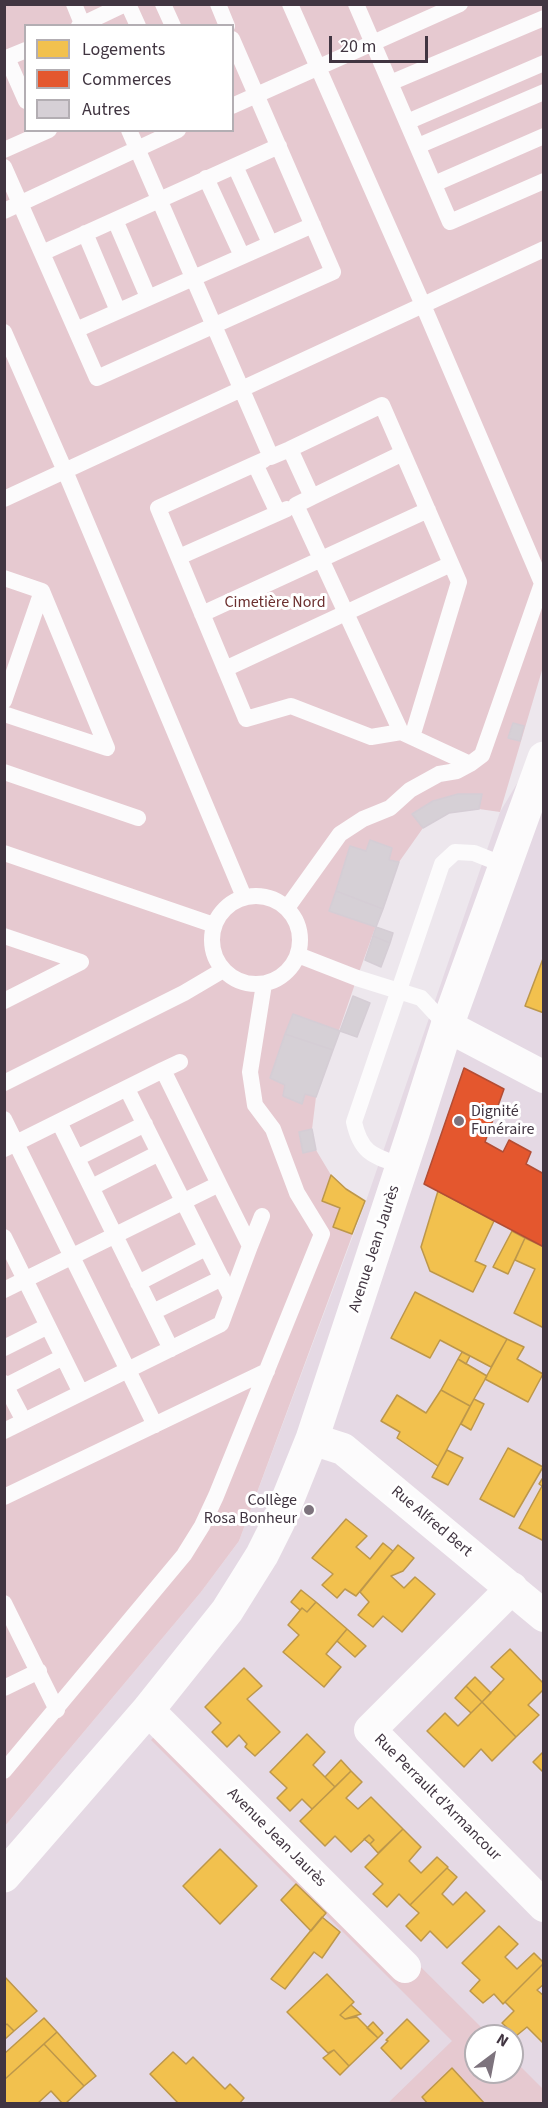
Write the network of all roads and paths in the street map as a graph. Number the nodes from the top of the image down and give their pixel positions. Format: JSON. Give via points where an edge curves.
{"nodes":[{"id":1,"x":74,"y":4,"type":"edge"},
{"id":2,"x":126,"y":4,"type":"edge"},
{"id":3,"x":163,"y":4,"type":"edge"},
{"id":4,"x":218,"y":4,"type":"edge"},
{"id":5,"x":290,"y":4,"type":"edge"},
{"id":6,"x":357,"y":4,"type":"edge"},
{"id":7,"x":460,"y":4,"type":"edge"},
{"id":8,"x":543,"y":18,"type":"edge"},
{"id":9,"x":81,"y":24,"type":"edge"},
{"id":10,"x":83,"y":24,"type":"edge"},
{"id":11,"x":137,"y":24,"type":"edge"},
{"id":12,"x":172,"y":24,"type":"edge"},
{"id":13,"x":226,"y":24,"type":"edge"},
{"id":14,"x":373,"y":43,"type":"junction"},
{"id":15,"x":234,"y":46,"type":"edge"},
{"id":16,"x":24,"y":51,"type":"edge"},
{"id":17,"x":6,"y":58,"type":"edge"},
{"id":18,"x":543,"y":63,"type":"edge"},
{"id":19,"x":318,"y":67,"type":"junction"},
{"id":20,"x":390,"y":83,"type":"junction"},
{"id":21,"x":543,"y":92,"type":"edge"},
{"id":22,"x":257,"y":94,"type":"junction"},
{"id":23,"x":24,"y":97,"type":"edge"},
{"id":24,"x":234,"y":105,"type":"edge"},
{"id":25,"x":407,"y":122,"type":"junction"},
{"id":26,"x":42,"y":132,"type":"edge"},
{"id":27,"x":130,"y":132,"type":"edge"},
{"id":28,"x":174,"y":132,"type":"edge"},
{"id":29,"x":543,"y":136,"type":"edge"},
{"id":30,"x":279,"y":146,"type":"junction"},
{"id":31,"x":418,"y":147,"type":"junction"},
{"id":32,"x":4,"y":150,"type":"edge"},
{"id":33,"x":137,"y":150,"type":"junction"},
{"id":34,"x":235,"y":166,"type":"junction"},
{"id":35,"x":4,"y":167,"type":"edge"},
{"id":36,"x":206,"y":178,"type":"junction"},
{"id":37,"x":543,"y":181,"type":"edge"},
{"id":38,"x":434,"y":184,"type":"junction"},
{"id":39,"x":158,"y":200,"type":"junction"},
{"id":40,"x":21,"y":203,"type":"junction"},
{"id":41,"x":4,"y":211,"type":"edge"},
{"id":42,"x":114,"y":220,"type":"junction"},
{"id":43,"x":313,"y":225,"type":"junction"},
{"id":44,"x":85,"y":233,"type":"junction"},
{"id":45,"x":270,"y":243,"type":"junction"},
{"id":46,"x":543,"y":249,"type":"edge"},
{"id":47,"x":42,"y":253,"type":"junction"},
{"id":48,"x":242,"y":256,"type":"junction"},
{"id":49,"x":192,"y":278,"type":"junction"},
{"id":50,"x":148,"y":297,"type":"junction"},
{"id":51,"x":423,"y":305,"type":"junction"},
{"id":52,"x":118,"y":311,"type":"junction"},
{"id":53,"x":213,"y":326,"type":"junction"},
{"id":54,"x":76,"y":330,"type":"junction"},
{"id":55,"x":4,"y":332,"type":"edge"},
{"id":56,"x":241,"y":390,"type":"junction"},
{"id":57,"x":290,"y":449,"type":"junction"},
{"id":58,"x":404,"y":453,"type":"junction"},
{"id":59,"x":271,"y":457,"type":"junction"},
{"id":60,"x":255,"y":464,"type":"junction"},
{"id":61,"x":65,"y":471,"type":"junction"},
{"id":62,"x":312,"y":497,"type":"junction"},
{"id":63,"x":4,"y":499,"type":"edge"},
{"id":64,"x":296,"y":505,"type":"junction"},
{"id":65,"x":428,"y":510,"type":"junction"},
{"id":66,"x":278,"y":513,"type":"junction"},
{"id":67,"x":179,"y":557,"type":"junction"},
{"id":68,"x":321,"y":559,"type":"junction"},
{"id":69,"x":451,"y":564,"type":"junction"},
{"id":70,"x":4,"y":578,"type":"edge"},
{"id":71,"x":543,"y":580,"type":"edge"},
{"id":72,"x":42,"y":591,"type":"junction"},
{"id":73,"x":346,"y":613,"type":"junction"},
{"id":74,"x":202,"y":614,"type":"junction"},
{"id":75,"x":225,"y":669,"type":"junction"},
{"id":76,"x":4,"y":701,"type":"edge"},
{"id":77,"x":4,"y":714,"type":"edge"},
{"id":78,"x":407,"y":735,"type":"junction"},
{"id":79,"x":543,"y":758,"type":"edge"},
{"id":80,"x":470,"y":764,"type":"junction"},
{"id":81,"x":4,"y":772,"type":"edge"},
{"id":82,"x":138,"y":818,"type":"dead end"},
{"id":83,"x":4,"y":853,"type":"edge"},
{"id":84,"x":504,"y":865,"type":"junction"},
{"id":85,"x":243,"y":897,"type":"junction"},
{"id":86,"x":287,"y":908,"type":"junction"},
{"id":87,"x":214,"y":925,"type":"junction"},
{"id":88,"x":4,"y":936,"type":"edge"},
{"id":89,"x":298,"y":955,"type":"junction"},
{"id":90,"x":223,"y":970,"type":"junction"},
{"id":91,"x":264,"y":984,"type":"junction"},
{"id":92,"x":399,"y":991,"type":"junction"},
{"id":93,"x":4,"y":1001,"type":"edge"},
{"id":94,"x":447,"y":1026,"type":"junction"},
{"id":95,"x":180,"y":1062,"type":"dead end"},
{"id":96,"x":163,"y":1070,"type":"junction"},
{"id":97,"x":543,"y":1077,"type":"edge"},
{"id":98,"x":4,"y":1083,"type":"edge"},
{"id":99,"x":127,"y":1089,"type":"junction"},
{"id":100,"x":4,"y":1119,"type":"edge"},
{"id":101,"x":59,"y":1122,"type":"junction"},
{"id":102,"x":145,"y":1124,"type":"junction"},
{"id":103,"x":10,"y":1146,"type":"edge"},
{"id":104,"x":159,"y":1153,"type":"junction"},
{"id":105,"x":77,"y":1158,"type":"junction"},
{"id":106,"x":402,"y":1166,"type":"junction"},
{"id":107,"x":219,"y":1184,"type":"junction"},
{"id":108,"x":92,"y":1187,"type":"junction"},
{"id":109,"x":183,"y":1201,"type":"junction"},
{"id":110,"x":262,"y":1216,"type":"dead end"},
{"id":111,"x":115,"y":1236,"type":"junction"},
{"id":112,"x":4,"y":1237,"type":"edge"},
{"id":113,"x":250,"y":1246,"type":"junction"},
{"id":114,"x":206,"y":1248,"type":"junction"},
{"id":115,"x":71,"y":1257,"type":"junction"},
{"id":116,"x":222,"y":1278,"type":"junction"},
{"id":117,"x":26,"y":1280,"type":"junction"},
{"id":118,"x":138,"y":1283,"type":"junction"},
{"id":119,"x":4,"y":1290,"type":"edge"},
{"id":120,"x":231,"y":1297,"type":"junction"},
{"id":121,"x":153,"y":1312,"type":"junction"},
{"id":122,"x":48,"y":1326,"type":"junction"},
{"id":123,"x":4,"y":1348,"type":"edge"},
{"id":124,"x":171,"y":1349,"type":"junction"},
{"id":125,"x":63,"y":1357,"type":"junction"},
{"id":126,"x":127,"y":1370,"type":"junction"},
{"id":127,"x":267,"y":1371,"type":"junction"},
{"id":128,"x":5,"y":1384,"type":"edge"},
{"id":129,"x":81,"y":1393,"type":"junction"},
{"id":130,"x":24,"y":1421,"type":"junction"},
{"id":131,"x":154,"y":1425,"type":"junction"},
{"id":132,"x":4,"y":1431,"type":"edge"},
{"id":133,"x":312,"y":1438,"type":"junction"},
{"id":134,"x":4,"y":1497,"type":"edge"},
{"id":135,"x":512,"y":1588,"type":"junction"},
{"id":136,"x":4,"y":1603,"type":"edge"},
{"id":137,"x":543,"y":1616,"type":"edge"},
{"id":138,"x":39,"y":1671,"type":"junction"},
{"id":139,"x":4,"y":1688,"type":"edge"},
{"id":140,"x":57,"y":1710,"type":"junction"},
{"id":141,"x":148,"y":1710,"type":"junction"},
{"id":142,"x":4,"y":1771,"type":"edge"},
{"id":143,"x":4,"y":1876,"type":"edge"},
{"id":144,"x":543,"y":1906,"type":"edge"},
{"id":145,"x":405,"y":1967,"type":"dead end"}],
"edges":[{"from":1,"to":9,"type":"lane"},
{"from":2,"to":10,"type":"lane"},
{"from":2,"to":11,"type":"lane"},
{"from":3,"to":12,"type":"lane"},
{"from":4,"to":13,"type":"lane"},
{"from":5,"to":19,"type":"lane"},
{"from":6,"to":14,"type":"lane"},
{"from":7,"to":14,"type":"lane"},
{"from":8,"to":20,"type":"lane"},
{"from":14,"to":19,"type":"lane"},
{"from":14,"to":20,"type":"lane"},
{"from":15,"to":22,"type":"lane"},
{"from":16,"to":17,"type":"lane"},
{"from":17,"to":23,"type":"lane"},
{"from":18,"to":25,"type":"lane"},
{"from":19,"to":22,"type":"lane"},
{"from":19,"to":51,"type":"lane"},
{"from":20,"to":25,"type":"lane"},
{"from":21,"to":31,"type":"lane"},
{"from":22,"to":24,"type":"lane"},
{"from":22,"to":30,"type":"lane"},
{"from":25,"to":31,"type":"lane"},
{"from":26,"to":32,"type":"lane"},
{"from":27,"to":33,"type":"lane"},
{"from":28,"to":33,"type":"lane"},
{"from":29,"to":38,"type":"lane"},
{"from":30,"to":34,"type":"lane"},
{"from":30,"to":43,"type":"lane"},
{"from":31,"to":38,"type":"lane"},
{"from":33,"to":39,"type":"lane"},
{"from":33,"to":40,"type":"lane"},
{"from":34,"to":36,"type":"lane"},
{"from":34,"to":45,"type":"lane"},
{"from":35,"to":40,"type":"lane"},
{"from":36,"to":39,"type":"lane"},
{"from":36,"to":48,"type":"lane"},
{"from":37,"to":38,"type":"lane","via":[[450,222]]},
{"from":39,"to":42,"type":"lane"},
{"from":39,"to":49,"type":"lane"},
{"from":40,"to":41,"type":"lane"},
{"from":40,"to":47,"type":"lane"},
{"from":42,"to":44,"type":"lane"},
{"from":42,"to":50,"type":"lane"},
{"from":43,"to":45,"type":"lane"},
{"from":43,"to":53,"type":"lane","via":[[333,272]]},
{"from":44,"to":47,"type":"lane"},
{"from":44,"to":52,"type":"lane"},
{"from":45,"to":48,"type":"lane"},
{"from":46,"to":51,"type":"lane"},
{"from":47,"to":54,"type":"lane"},
{"from":48,"to":49,"type":"lane"},
{"from":49,"to":50,"type":"lane"},
{"from":49,"to":53,"type":"lane"},
{"from":50,"to":52,"type":"lane"},
{"from":51,"to":56,"type":"lane"},
{"from":51,"to":71,"type":"lane"},
{"from":52,"to":54,"type":"lane"},
{"from":53,"to":54,"type":"lane","via":[[97,378]]},
{"from":53,"to":56,"type":"lane"},
{"from":55,"to":61,"type":"lane"},
{"from":56,"to":59,"type":"lane"},
{"from":56,"to":61,"type":"lane"},
{"from":57,"to":58,"type":"lane","via":[[382,405]]},
{"from":57,"to":59,"type":"lane"},
{"from":57,"to":62,"type":"lane"},
{"from":58,"to":62,"type":"lane"},
{"from":58,"to":65,"type":"lane"},
{"from":59,"to":60,"type":"lane"},
{"from":60,"to":66,"type":"lane"},
{"from":60,"to":67,"type":"lane","via":[[158,508]]},
{"from":61,"to":63,"type":"lane"},
{"from":61,"to":85,"type":"lane"},
{"from":62,"to":64,"type":"lane"},
{"from":64,"to":66,"type":"lane"},
{"from":64,"to":68,"type":"lane"},
{"from":65,"to":68,"type":"lane"},
{"from":65,"to":69,"type":"lane"},
{"from":66,"to":67,"type":"lane"},
{"from":67,"to":74,"type":"lane"},
{"from":68,"to":73,"type":"lane"},
{"from":68,"to":74,"type":"lane"},
{"from":69,"to":73,"type":"lane"},
{"from":69,"to":78,"type":"lane","via":[[459,582]]},
{"from":70,"to":72,"type":"lane"},
{"from":71,"to":80,"type":"lane","via":[[482,754]]},
{"from":72,"to":76,"type":"lane"},
{"from":72,"to":77,"type":"lane","via":[[107,748]]},
{"from":73,"to":75,"type":"lane"},
{"from":73,"to":78,"type":"lane"},
{"from":74,"to":75,"type":"lane"},
{"from":75,"to":78,"type":"lane","via":[[246,719],[291,706],[371,737]]},
{"from":78,"to":80,"type":"lane"},
{"from":79,"to":84,"type":"street","name":"Avenue Jean Jaurès"},
{"from":80,"to":86,"type":"lane","via":[[439,774],[410,790],[390,808],[340,834]]},
{"from":81,"to":82,"type":"lane"},
{"from":83,"to":87,"type":"lane"},
{"from":84,"to":92,"type":"lane","via":[[474,853],[455,852],[442,864]]},
{"from":84,"to":94,"type":"street","name":"Avenue Jean Jaurès"},
{"from":85,"to":86,"type":"lane","via":[[267,897]]},
{"from":85,"to":87,"type":"lane","via":[[220,913]]},
{"from":86,"to":89,"type":"lane","via":[[299,930]]},
{"from":87,"to":90,"type":"lane","via":[[212,948]]},
{"from":88,"to":93,"type":"lane","via":[[81,962]]},
{"from":89,"to":91,"type":"lane","via":[[284,974]]},
{"from":89,"to":92,"type":"lane"},
{"from":90,"to":91,"type":"lane","via":[[249,984]]},
{"from":90,"to":98,"type":"lane"},
{"from":91,"to":127,"type":"lane","via":[[250,1072],[255,1105],[273,1129],[297,1193],[322,1234]]},
{"from":92,"to":94,"type":"lane","via":[[421,998]]},
{"from":92,"to":106,"type":"lane","via":[[354,1122],[358,1140],[372,1155]]},
{"from":94,"to":97,"type":"street"},
{"from":94,"to":106,"type":"street","name":"Avenue Jean Jaurès"},
{"from":95,"to":96,"type":"lane"},
{"from":96,"to":99,"type":"lane"},
{"from":96,"to":107,"type":"lane"},
{"from":99,"to":101,"type":"lane"},
{"from":99,"to":102,"type":"lane"},
{"from":100,"to":103,"type":"lane"},
{"from":101,"to":103,"type":"lane"},
{"from":101,"to":105,"type":"lane"},
{"from":102,"to":104,"type":"lane"},
{"from":102,"to":105,"type":"lane"},
{"from":103,"to":115,"type":"lane"},
{"from":104,"to":108,"type":"lane"},
{"from":104,"to":109,"type":"lane"},
{"from":105,"to":108,"type":"lane"},
{"from":106,"to":133,"type":"street","name":"Avenue Jean Jaurès"},
{"from":107,"to":109,"type":"lane"},
{"from":107,"to":113,"type":"lane"},
{"from":108,"to":111,"type":"lane"},
{"from":109,"to":111,"type":"lane"},
{"from":109,"to":114,"type":"lane"},
{"from":110,"to":113,"type":"lane"},
{"from":111,"to":115,"type":"lane"},
{"from":111,"to":118,"type":"lane"},
{"from":112,"to":117,"type":"lane"},
{"from":113,"to":120,"type":"lane"},
{"from":114,"to":116,"type":"lane"},
{"from":114,"to":118,"type":"lane"},
{"from":115,"to":117,"type":"lane"},
{"from":115,"to":126,"type":"lane"},
{"from":116,"to":120,"type":"lane"},
{"from":116,"to":121,"type":"lane"},
{"from":117,"to":119,"type":"lane"},
{"from":117,"to":122,"type":"lane"},
{"from":118,"to":121,"type":"lane"},
{"from":120,"to":124,"type":"lane","via":[[220,1324]]},
{"from":121,"to":124,"type":"lane"},
{"from":122,"to":123,"type":"lane"},
{"from":122,"to":125,"type":"lane"},
{"from":124,"to":126,"type":"lane"},
{"from":125,"to":128,"type":"lane"},
{"from":125,"to":129,"type":"lane"},
{"from":126,"to":129,"type":"lane"},
{"from":126,"to":131,"type":"lane"},
{"from":127,"to":131,"type":"lane"},
{"from":127,"to":140,"type":"lane","via":[[202,1526],[184,1555]]},
{"from":128,"to":130,"type":"lane"},
{"from":129,"to":130,"type":"lane"},
{"from":130,"to":132,"type":"lane"},
{"from":131,"to":134,"type":"lane"},
{"from":133,"to":135,"type":"street","name":"Rue Alfred Bert","via":[[343,1449]]},
{"from":133,"to":141,"type":"street","name":"Avenue Jean Jaurès","via":[[279,1521],[245,1585]]},
{"from":135,"to":137,"type":"street","name":"Rue Alfred Bert"},
{"from":135,"to":144,"type":"street","name":"Rue Perrault d'Armancour","via":[[370,1730]]},
{"from":136,"to":138,"type":"lane"},
{"from":138,"to":139,"type":"lane"},
{"from":138,"to":140,"type":"lane"},
{"from":140,"to":142,"type":"lane"},
{"from":141,"to":143,"type":"street","name":"Avenue Jean Jaurès"},
{"from":141,"to":145,"type":"street","name":"Avenue Jean Jaurès"}]}
